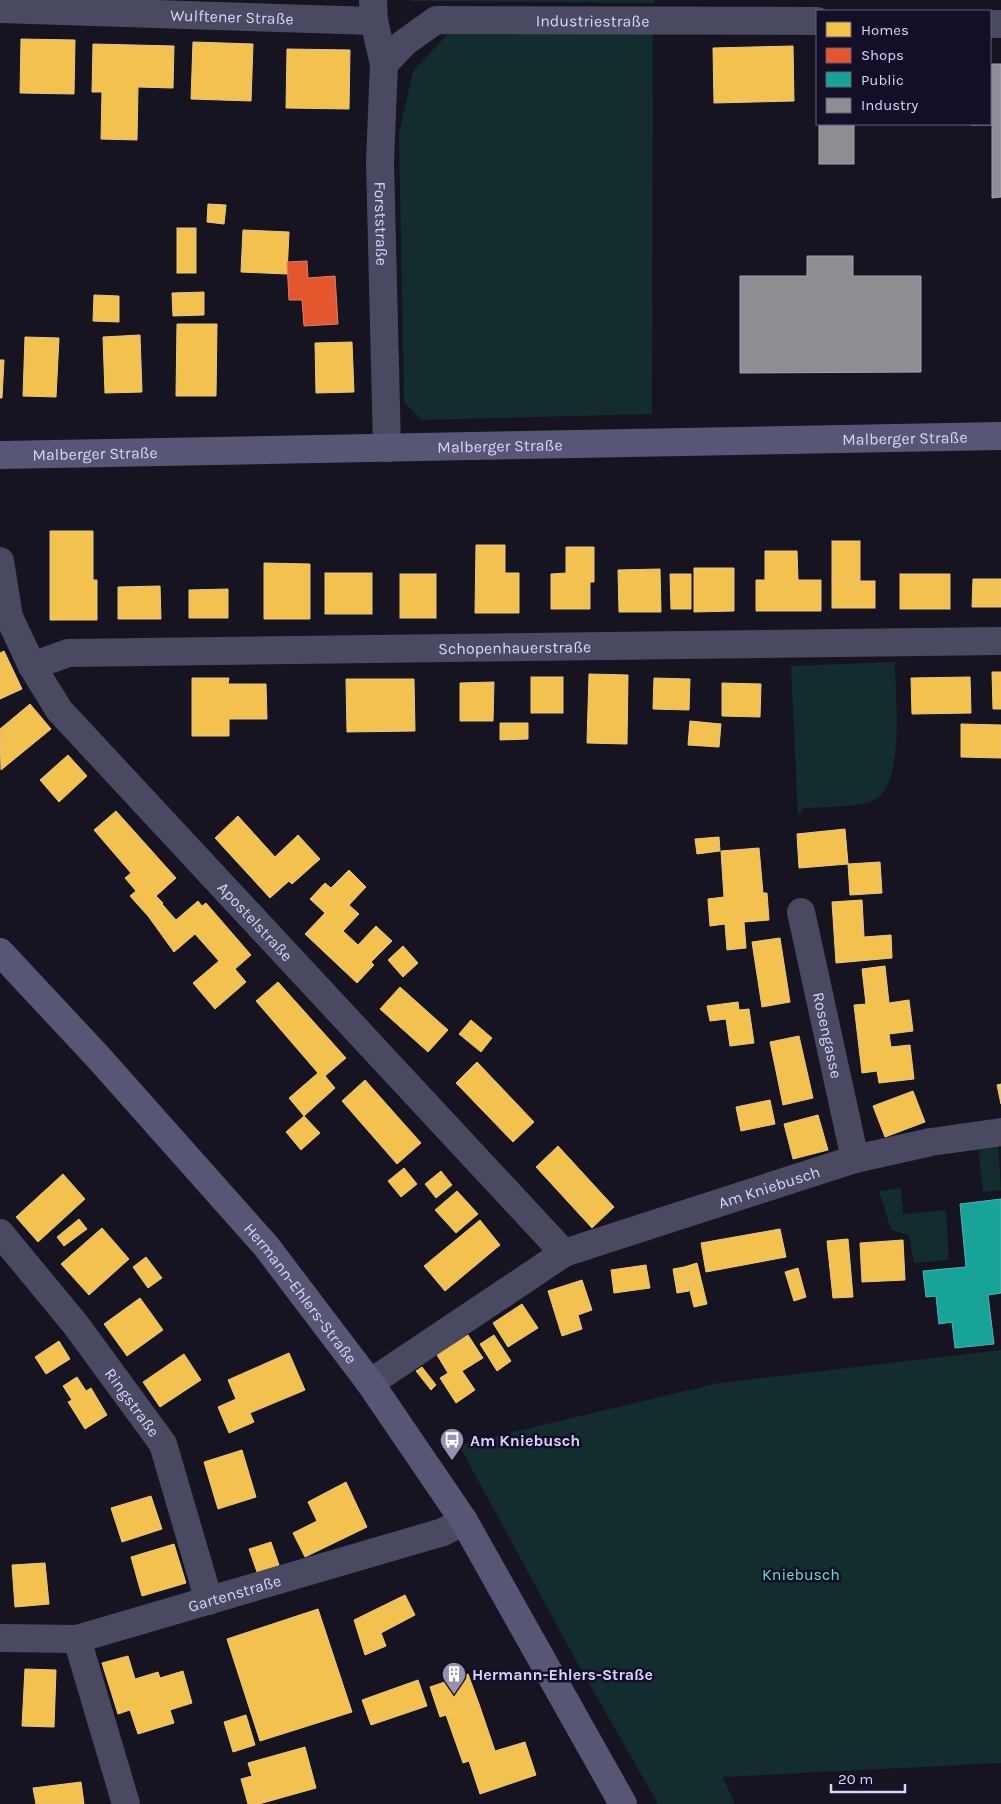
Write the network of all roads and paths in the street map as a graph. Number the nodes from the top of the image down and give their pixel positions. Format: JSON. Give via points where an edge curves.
{"nodes":[{"id":1,"x":0,"y":9,"type":"edge"},
{"id":2,"x":374,"y":10,"type":"edge"},
{"id":3,"x":816,"y":21,"type":"edge"},
{"id":4,"x":384,"y":64,"type":"junction"},
{"id":5,"x":1001,"y":436,"type":"edge"},
{"id":6,"x":387,"y":448,"type":"junction"},
{"id":7,"x":0,"y":455,"type":"edge"},
{"id":8,"x":0,"y":561,"type":"edge"},
{"id":9,"x":1001,"y":641,"type":"edge"},
{"id":10,"x":32,"y":666,"type":"junction"},
{"id":11,"x":801,"y":912,"type":"dead end"},
{"id":12,"x":0,"y":952,"type":"edge"},
{"id":13,"x":1001,"y":1132,"type":"edge"},
{"id":14,"x":855,"y":1160,"type":"junction"},
{"id":15,"x":0,"y":1233,"type":"edge"},
{"id":16,"x":564,"y":1253,"type":"junction"},
{"id":17,"x":370,"y":1383,"type":"junction"},
{"id":18,"x":464,"y":1521,"type":"junction"},
{"id":19,"x":209,"y":1601,"type":"junction"},
{"id":20,"x":0,"y":1638,"type":"edge"},
{"id":21,"x":77,"y":1640,"type":"junction"},
{"id":22,"x":126,"y":1804,"type":"edge"},
{"id":23,"x":623,"y":1804,"type":"edge"}],
"edges":[{"from":1,"to":2,"type":"street","name":"Wulftener Straße"},
{"from":2,"to":4,"type":"street","name":"Forststraße"},
{"from":3,"to":4,"type":"street","name":"Industriestraße","via":[[436,20],[404,43]]},
{"from":4,"to":6,"type":"street","name":"Forststraße","via":[[380,162]]},
{"from":5,"to":6,"type":"street","name":"Malberger Straße"},
{"from":6,"to":7,"type":"street","name":"Malberger Straße"},
{"from":8,"to":10,"type":"street","name":"Apostelstraße","via":[[9,617]]},
{"from":9,"to":10,"type":"street","name":"Schopenhauerstraße","via":[[68,653]]},
{"from":10,"to":16,"type":"street","name":"Apostelstraße","via":[[59,710]]},
{"from":11,"to":14,"type":"street","name":"Rosengasse"},
{"from":12,"to":17,"type":"street","name":"Hermann-Ehlers-Straße","via":[[266,1246]]},
{"from":13,"to":14,"type":"street","name":"Am Kniebusch","via":[[930,1142]]},
{"from":14,"to":16,"type":"street","name":"Am Kniebusch"},
{"from":15,"to":19,"type":"street","name":"Ringstraße","via":[[76,1325],[163,1444]]},
{"from":16,"to":17,"type":"street","name":"Am Kniebusch"},
{"from":17,"to":18,"type":"street","name":"Hermann-Ehlers-Straße"},
{"from":18,"to":19,"type":"street","name":"Gartenstraße","via":[[443,1532]]},
{"from":18,"to":23,"type":"street","name":"Hermann-Ehlers-Straße"},
{"from":19,"to":21,"type":"street","name":"Gartenstraße"},
{"from":20,"to":21,"type":"street","name":"Gartenstraße"},
{"from":21,"to":22,"type":"street"}]}
